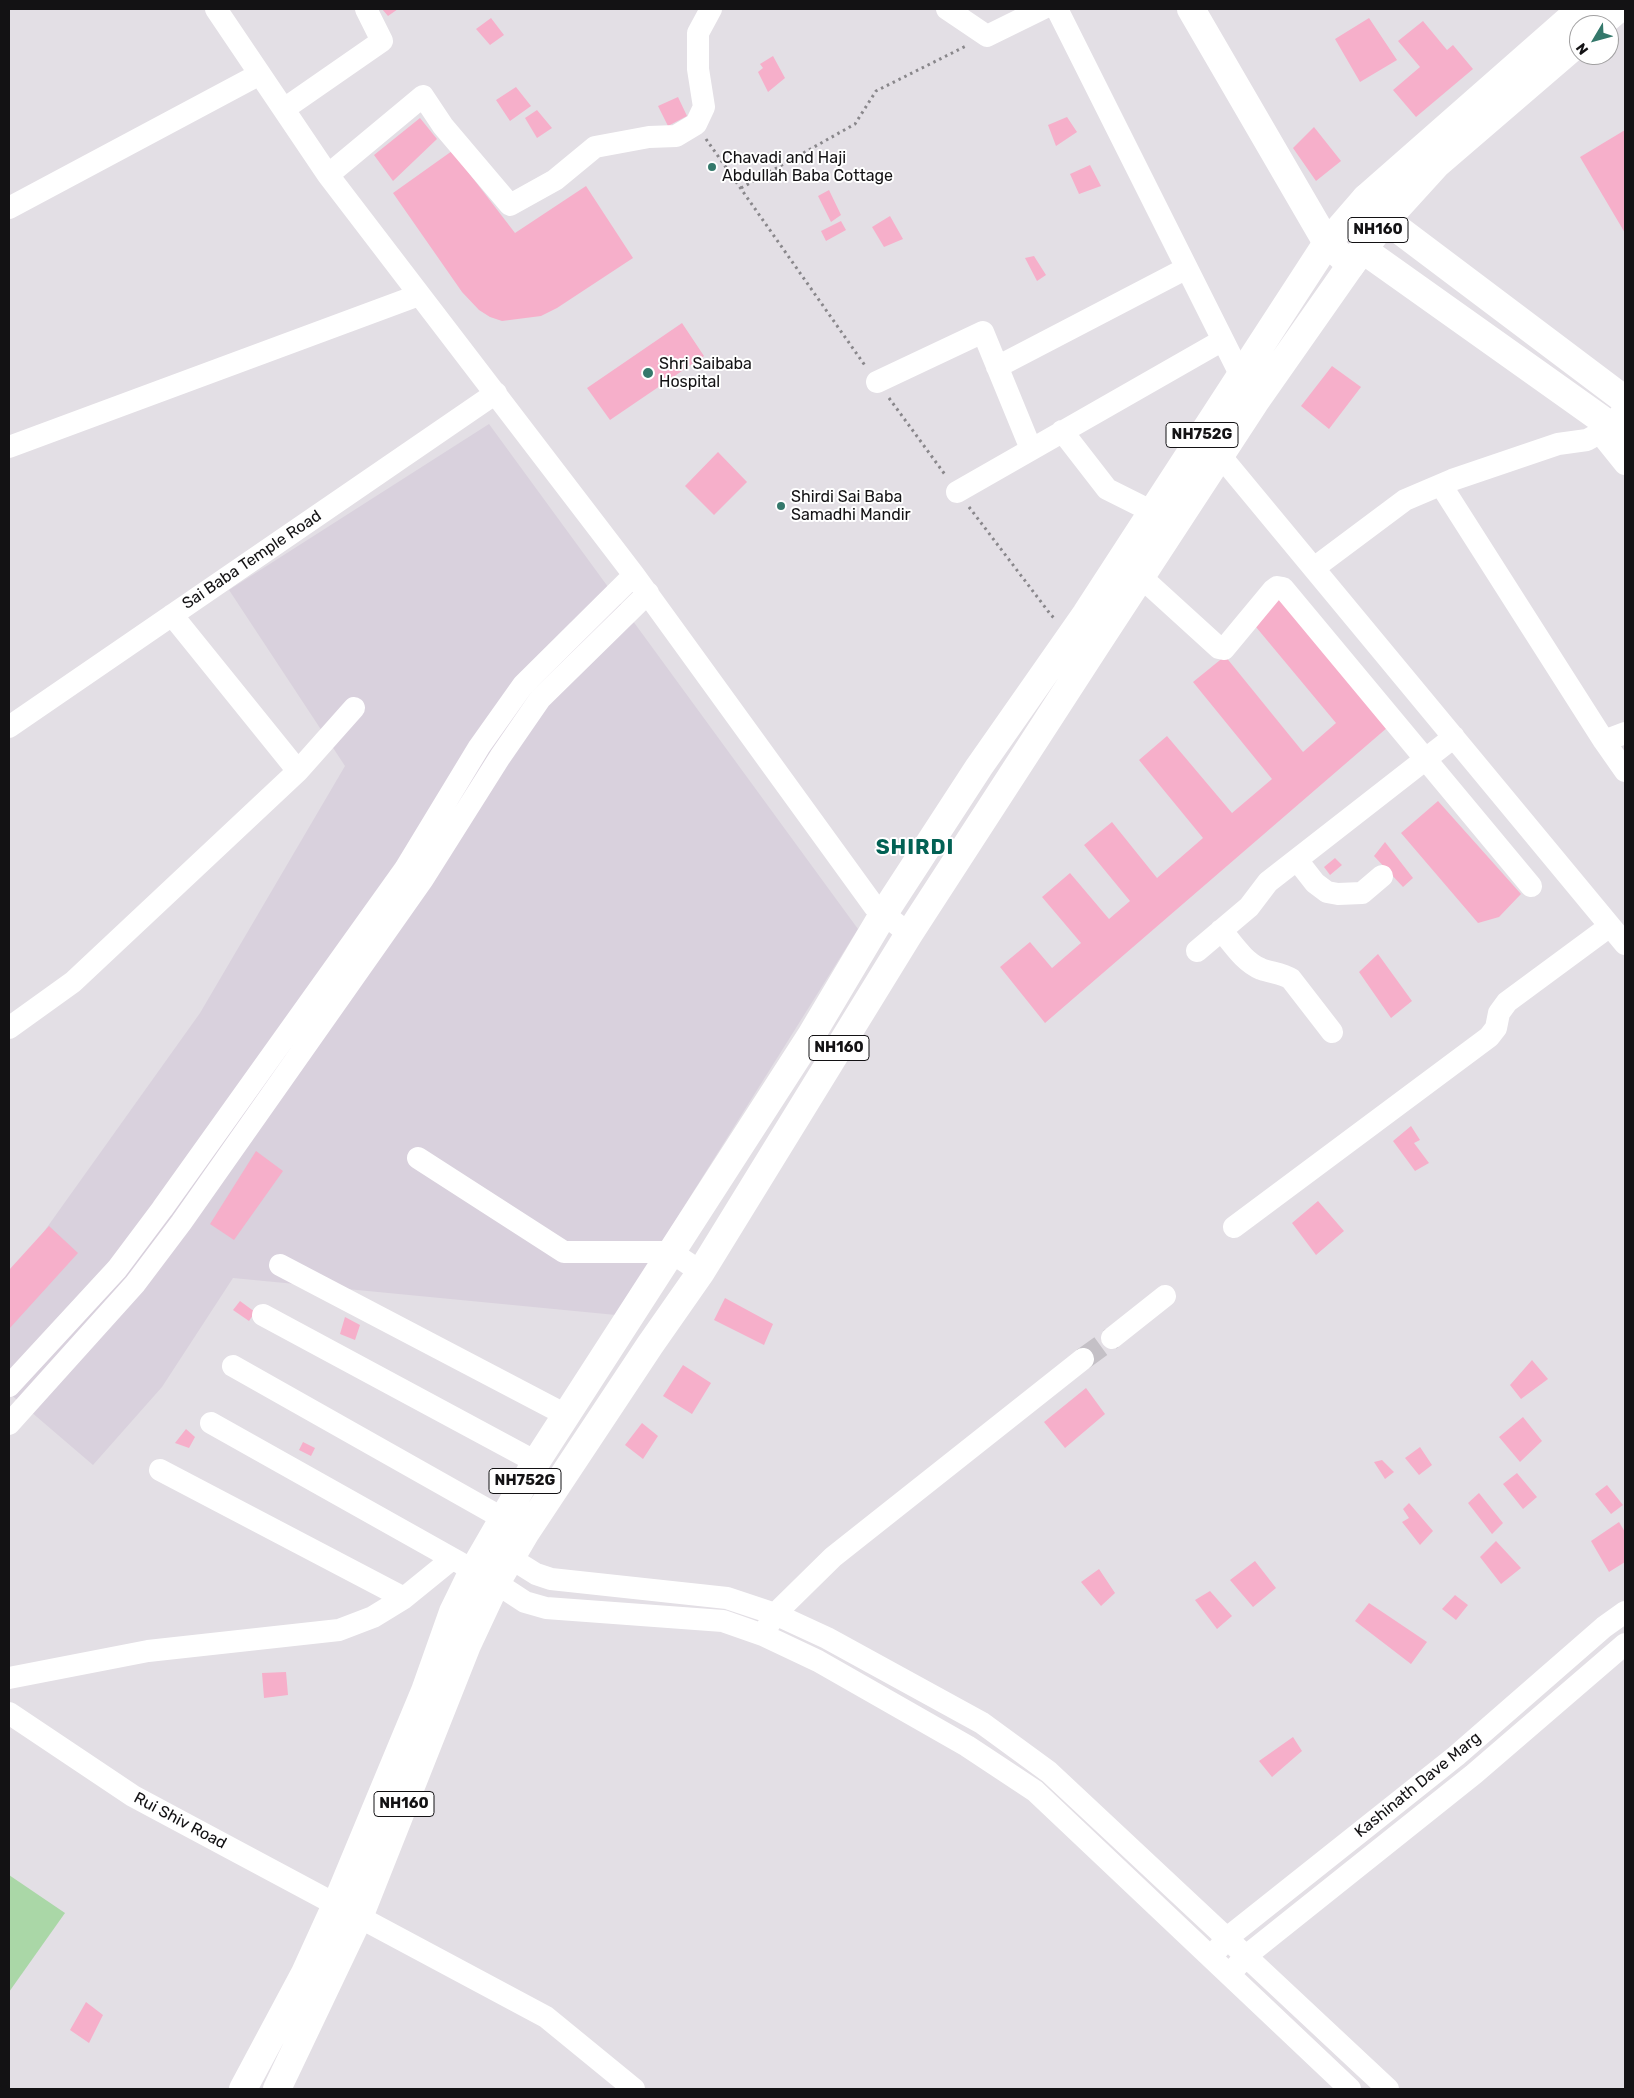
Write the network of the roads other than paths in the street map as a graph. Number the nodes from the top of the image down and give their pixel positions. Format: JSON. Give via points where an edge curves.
{"nodes":[{"id":1,"x":216,"y":9,"type":"edge"},
{"id":2,"x":366,"y":9,"type":"edge"},
{"id":3,"x":712,"y":9,"type":"edge"},
{"id":4,"x":947,"y":9,"type":"edge"},
{"id":5,"x":1042,"y":9,"type":"edge"},
{"id":6,"x":1057,"y":9,"type":"edge"},
{"id":7,"x":1191,"y":9,"type":"edge"},
{"id":8,"x":1581,"y":9,"type":"edge"},
{"id":9,"x":1569,"y":51,"type":"edge"},
{"id":10,"x":260,"y":74,"type":"junction"},
{"id":11,"x":284,"y":109,"type":"junction"},
{"id":12,"x":328,"y":176,"type":"junction"},
{"id":13,"x":1366,"y":198,"type":"junction"},
{"id":14,"x":9,"y":208,"type":"edge"},
{"id":15,"x":1386,"y":220,"type":"junction"},
{"id":16,"x":1327,"y":243,"type":"junction"},
{"id":17,"x":1357,"y":257,"type":"junction"},
{"id":18,"x":1187,"y":268,"type":"junction"},
{"id":19,"x":418,"y":295,"type":"junction"},
{"id":20,"x":1534,"y":331,"type":"junction"},
{"id":21,"x":1223,"y":340,"type":"junction"},
{"id":22,"x":1514,"y":356,"type":"junction"},
{"id":23,"x":997,"y":367,"type":"junction"},
{"id":24,"x":1241,"y":376,"type":"junction"},
{"id":25,"x":877,"y":382,"type":"dead end"},
{"id":26,"x":496,"y":394,"type":"junction"},
{"id":27,"x":1625,"y":400,"type":"edge"},
{"id":28,"x":1616,"y":425,"type":"edge"},
{"id":29,"x":1062,"y":431,"type":"junction"},
{"id":30,"x":1202,"y":434,"type":"junction"},
{"id":31,"x":9,"y":448,"type":"edge"},
{"id":32,"x":1031,"y":449,"type":"junction"},
{"id":33,"x":1221,"y":456,"type":"junction"},
{"id":34,"x":1625,"y":464,"type":"edge"},
{"id":35,"x":1441,"y":485,"type":"junction"},
{"id":36,"x":957,"y":492,"type":"dead end"},
{"id":37,"x":1151,"y":511,"type":"junction"},
{"id":38,"x":1314,"y":568,"type":"junction"},
{"id":39,"x":634,"y":575,"type":"junction"},
{"id":40,"x":1141,"y":577,"type":"junction"},
{"id":41,"x":648,"y":593,"type":"junction"},
{"id":42,"x":172,"y":614,"type":"junction"},
{"id":43,"x":354,"y":708,"type":"dead end"},
{"id":44,"x":9,"y":727,"type":"edge"},
{"id":45,"x":1625,"y":733,"type":"edge"},
{"id":46,"x":1454,"y":737,"type":"junction"},
{"id":47,"x":1604,"y":741,"type":"junction"},
{"id":48,"x":1425,"y":759,"type":"junction"},
{"id":49,"x":298,"y":771,"type":"junction"},
{"id":50,"x":1625,"y":771,"type":"edge"},
{"id":51,"x":1297,"y":860,"type":"junction"},
{"id":52,"x":1382,"y":876,"type":"dead end"},
{"id":53,"x":1532,"y":886,"type":"dead end"},
{"id":54,"x":884,"y":913,"type":"junction"},
{"id":55,"x":1610,"y":926,"type":"junction"},
{"id":56,"x":1221,"y":930,"type":"junction"},
{"id":57,"x":909,"y":934,"type":"junction"},
{"id":58,"x":1625,"y":944,"type":"edge"},
{"id":59,"x":1196,"y":951,"type":"dead end"},
{"id":60,"x":9,"y":1028,"type":"edge"},
{"id":61,"x":1332,"y":1032,"type":"dead end"},
{"id":62,"x":418,"y":1158,"type":"dead end"},
{"id":63,"x":1234,"y":1227,"type":"dead end"},
{"id":64,"x":671,"y":1252,"type":"junction"},
{"id":65,"x":280,"y":1265,"type":"dead end"},
{"id":66,"x":701,"y":1272,"type":"junction"},
{"id":67,"x":1165,"y":1296,"type":"dead end"},
{"id":68,"x":263,"y":1315,"type":"dead end"},
{"id":69,"x":1112,"y":1338,"type":"tunnel mouth"},
{"id":70,"x":1083,"y":1360,"type":"tunnel mouth"},
{"id":71,"x":233,"y":1366,"type":"dead end"},
{"id":72,"x":9,"y":1386,"type":"edge"},
{"id":73,"x":13,"y":1413,"type":"edge"},
{"id":74,"x":566,"y":1416,"type":"junction"},
{"id":75,"x":211,"y":1424,"type":"dead end"},
{"id":76,"x":536,"y":1462,"type":"junction"},
{"id":77,"x":160,"y":1470,"type":"dead end"},
{"id":78,"x":504,"y":1519,"type":"junction"},
{"id":79,"x":499,"y":1552,"type":"junction"},
{"id":80,"x":474,"y":1571,"type":"junction"},
{"id":81,"x":404,"y":1598,"type":"junction"},
{"id":82,"x":1625,"y":1612,"type":"edge"},
{"id":83,"x":775,"y":1614,"type":"junction"},
{"id":84,"x":763,"y":1635,"type":"junction"},
{"id":85,"x":1625,"y":1644,"type":"edge"},
{"id":86,"x":9,"y":1678,"type":"edge"},
{"id":87,"x":9,"y":1713,"type":"edge"},
{"id":88,"x":347,"y":1911,"type":"junction"},
{"id":89,"x":1227,"y":1938,"type":"junction"},
{"id":90,"x":1246,"y":1956,"type":"junction"},
{"id":91,"x":1210,"y":1957,"type":"junction"},
{"id":92,"x":1229,"y":1975,"type":"junction"},
{"id":93,"x":243,"y":2089,"type":"edge"},
{"id":94,"x":277,"y":2089,"type":"edge"},
{"id":95,"x":634,"y":2089,"type":"edge"},
{"id":96,"x":1350,"y":2089,"type":"edge"},
{"id":97,"x":1388,"y":2089,"type":"edge"}],
"edges":[{"from":1,"to":10,"type":"street"},
{"from":2,"to":11,"type":"street","via":[[382,41]]},
{"from":3,"to":12,"type":"street","via":[[698,33],[698,69],[704,107],[696,124],[676,136],[594,147],[555,180],[510,205],[443,126],[423,96]]},
{"from":4,"to":5,"type":"street","via":[[987,36]]},
{"from":6,"to":18,"type":"street"},
{"from":7,"to":16,"type":"main road"},
{"from":8,"to":13,"type":"main road","number":"NH752G"},
{"from":9,"to":15,"type":"main road","number":"NH160","via":[[1436,165]]},
{"from":10,"to":11,"type":"street"},
{"from":10,"to":14,"type":"street"},
{"from":11,"to":12,"type":"street"},
{"from":12,"to":19,"type":"street"},
{"from":13,"to":15,"type":"main road"},
{"from":13,"to":16,"type":"main road","number":"NH752G"},
{"from":15,"to":17,"type":"main road","number":"NH160"},
{"from":15,"to":20,"type":"main road"},
{"from":16,"to":17,"type":"main road"},
{"from":16,"to":24,"type":"main road","number":"NH752G"},
{"from":17,"to":22,"type":"main road"},
{"from":17,"to":33,"type":"main road","number":"NH160"},
{"from":18,"to":21,"type":"street"},
{"from":18,"to":23,"type":"street"},
{"from":19,"to":26,"type":"street"},
{"from":19,"to":31,"type":"street"},
{"from":20,"to":22,"type":"main road"},
{"from":20,"to":27,"type":"main road"},
{"from":21,"to":24,"type":"street"},
{"from":21,"to":29,"type":"street"},
{"from":22,"to":28,"type":"main road"},
{"from":23,"to":25,"type":"street","via":[[982,332]]},
{"from":23,"to":32,"type":"street"},
{"from":24,"to":30,"type":"main road","number":"NH752G"},
{"from":26,"to":39,"type":"street"},
{"from":26,"to":42,"type":"street","name":"Sai Baba Temple Road"},
{"from":28,"to":34,"type":"street"},
{"from":28,"to":35,"type":"street","via":[[1587,440],[1558,444]]},
{"from":29,"to":32,"type":"street"},
{"from":29,"to":37,"type":"street","via":[[1106,489]]},
{"from":30,"to":33,"type":"street"},
{"from":30,"to":37,"type":"main road","number":"NH752G"},
{"from":32,"to":36,"type":"street"},
{"from":33,"to":38,"type":"street"},
{"from":33,"to":40,"type":"main road","number":"NH160"},
{"from":35,"to":38,"type":"street","via":[[1405,500]]},
{"from":35,"to":47,"type":"street"},
{"from":37,"to":54,"type":"main road","number":"NH752G","via":[[1086,614]]},
{"from":38,"to":46,"type":"street"},
{"from":39,"to":41,"type":"street"},
{"from":39,"to":72,"type":"street","via":[[523,686],[479,747],[405,869],[162,1209],[117,1269]]},
{"from":40,"to":48,"type":"street","via":[[1224,650],[1273,590],[1283,588]]},
{"from":40,"to":57,"type":"main road","number":"NH160"},
{"from":41,"to":54,"type":"street","via":[[874,906]]},
{"from":41,"to":73,"type":"street","via":[[540,699],[423,880],[181,1223],[135,1284]]},
{"from":42,"to":44,"type":"street","name":"Sai Baba Temple Road"},
{"from":42,"to":49,"type":"street"},
{"from":43,"to":49,"type":"street"},
{"from":45,"to":47,"type":"street"},
{"from":46,"to":48,"type":"street"},
{"from":46,"to":55,"type":"street"},
{"from":47,"to":50,"type":"street"},
{"from":48,"to":51,"type":"street"},
{"from":48,"to":53,"type":"street"},
{"from":49,"to":60,"type":"street","via":[[73,982]]},
{"from":51,"to":52,"type":"street","via":[[1315,883],[1327,892],[1362,893]]},
{"from":51,"to":56,"type":"street","via":[[1268,882],[1249,907]]},
{"from":54,"to":57,"type":"street"},
{"from":54,"to":64,"type":"main road","number":"NH752G","via":[[812,1034]]},
{"from":55,"to":58,"type":"street"},
{"from":55,"to":63,"type":"street","via":[[1506,1002],[1489,1037]]},
{"from":56,"to":59,"type":"street"},
{"from":56,"to":61,"type":"street","via":[[1250,963],[1291,979]]},
{"from":57,"to":66,"type":"main road","number":"NH160"},
{"from":62,"to":64,"type":"street","via":[[564,1252]]},
{"from":64,"to":66,"type":"street"},
{"from":64,"to":74,"type":"main road","number":"NH752G"},
{"from":65,"to":74,"type":"street"},
{"from":66,"to":79,"type":"main road","number":"NH160","via":[[593,1430]]},
{"from":67,"to":69,"type":"street"},
{"from":68,"to":76,"type":"street"},
{"from":70,"to":83,"type":"street","via":[[833,1557]]},
{"from":71,"to":78,"type":"street"},
{"from":74,"to":76,"type":"main road","number":"NH752G"},
{"from":75,"to":80,"type":"street"},
{"from":76,"to":78,"type":"main road","number":"NH752G"},
{"from":77,"to":81,"type":"street"},
{"from":78,"to":79,"type":"main road","number":"NH752G"},
{"from":79,"to":80,"type":"main road","number":"NH752G"},
{"from":79,"to":83,"type":"street","via":[[551,1579],[727,1598]]},
{"from":80,"to":81,"type":"street"},
{"from":80,"to":84,"type":"street","via":[[525,1602],[546,1608],[723,1621]]},
{"from":80,"to":88,"type":"main road","number":"NH160","via":[[468,1645]]},
{"from":81,"to":86,"type":"street","via":[[373,1617],[339,1630],[148,1651]]},
{"from":82,"to":89,"type":"street","name":"Kashinath Dave Marg","via":[[1456,1756]]},
{"from":83,"to":84,"type":"street"},
{"from":83,"to":89,"type":"street","via":[[827,1638],[982,1723],[1049,1772]]},
{"from":84,"to":91,"type":"street","via":[[818,1660],[967,1746],[1035,1791]]},
{"from":85,"to":90,"type":"street","name":"Kashinath Dave Marg","via":[[1474,1774]]},
{"from":87,"to":88,"type":"street","name":"Rui Shiv Road","via":[[133,1796]]},
{"from":88,"to":93,"type":"main road","via":[[305,1973]]},
{"from":88,"to":94,"type":"main road","number":"NH160"},
{"from":88,"to":95,"type":"street","name":"Rui Shiv Road","via":[[546,2017]]},
{"from":89,"to":90,"type":"street"},
{"from":89,"to":91,"type":"street","name":"Kashinath Dave Marg"},
{"from":90,"to":92,"type":"street","name":"Kashinath Dave Marg"},
{"from":90,"to":97,"type":"street"},
{"from":91,"to":92,"type":"street"},
{"from":92,"to":96,"type":"street"}]}
